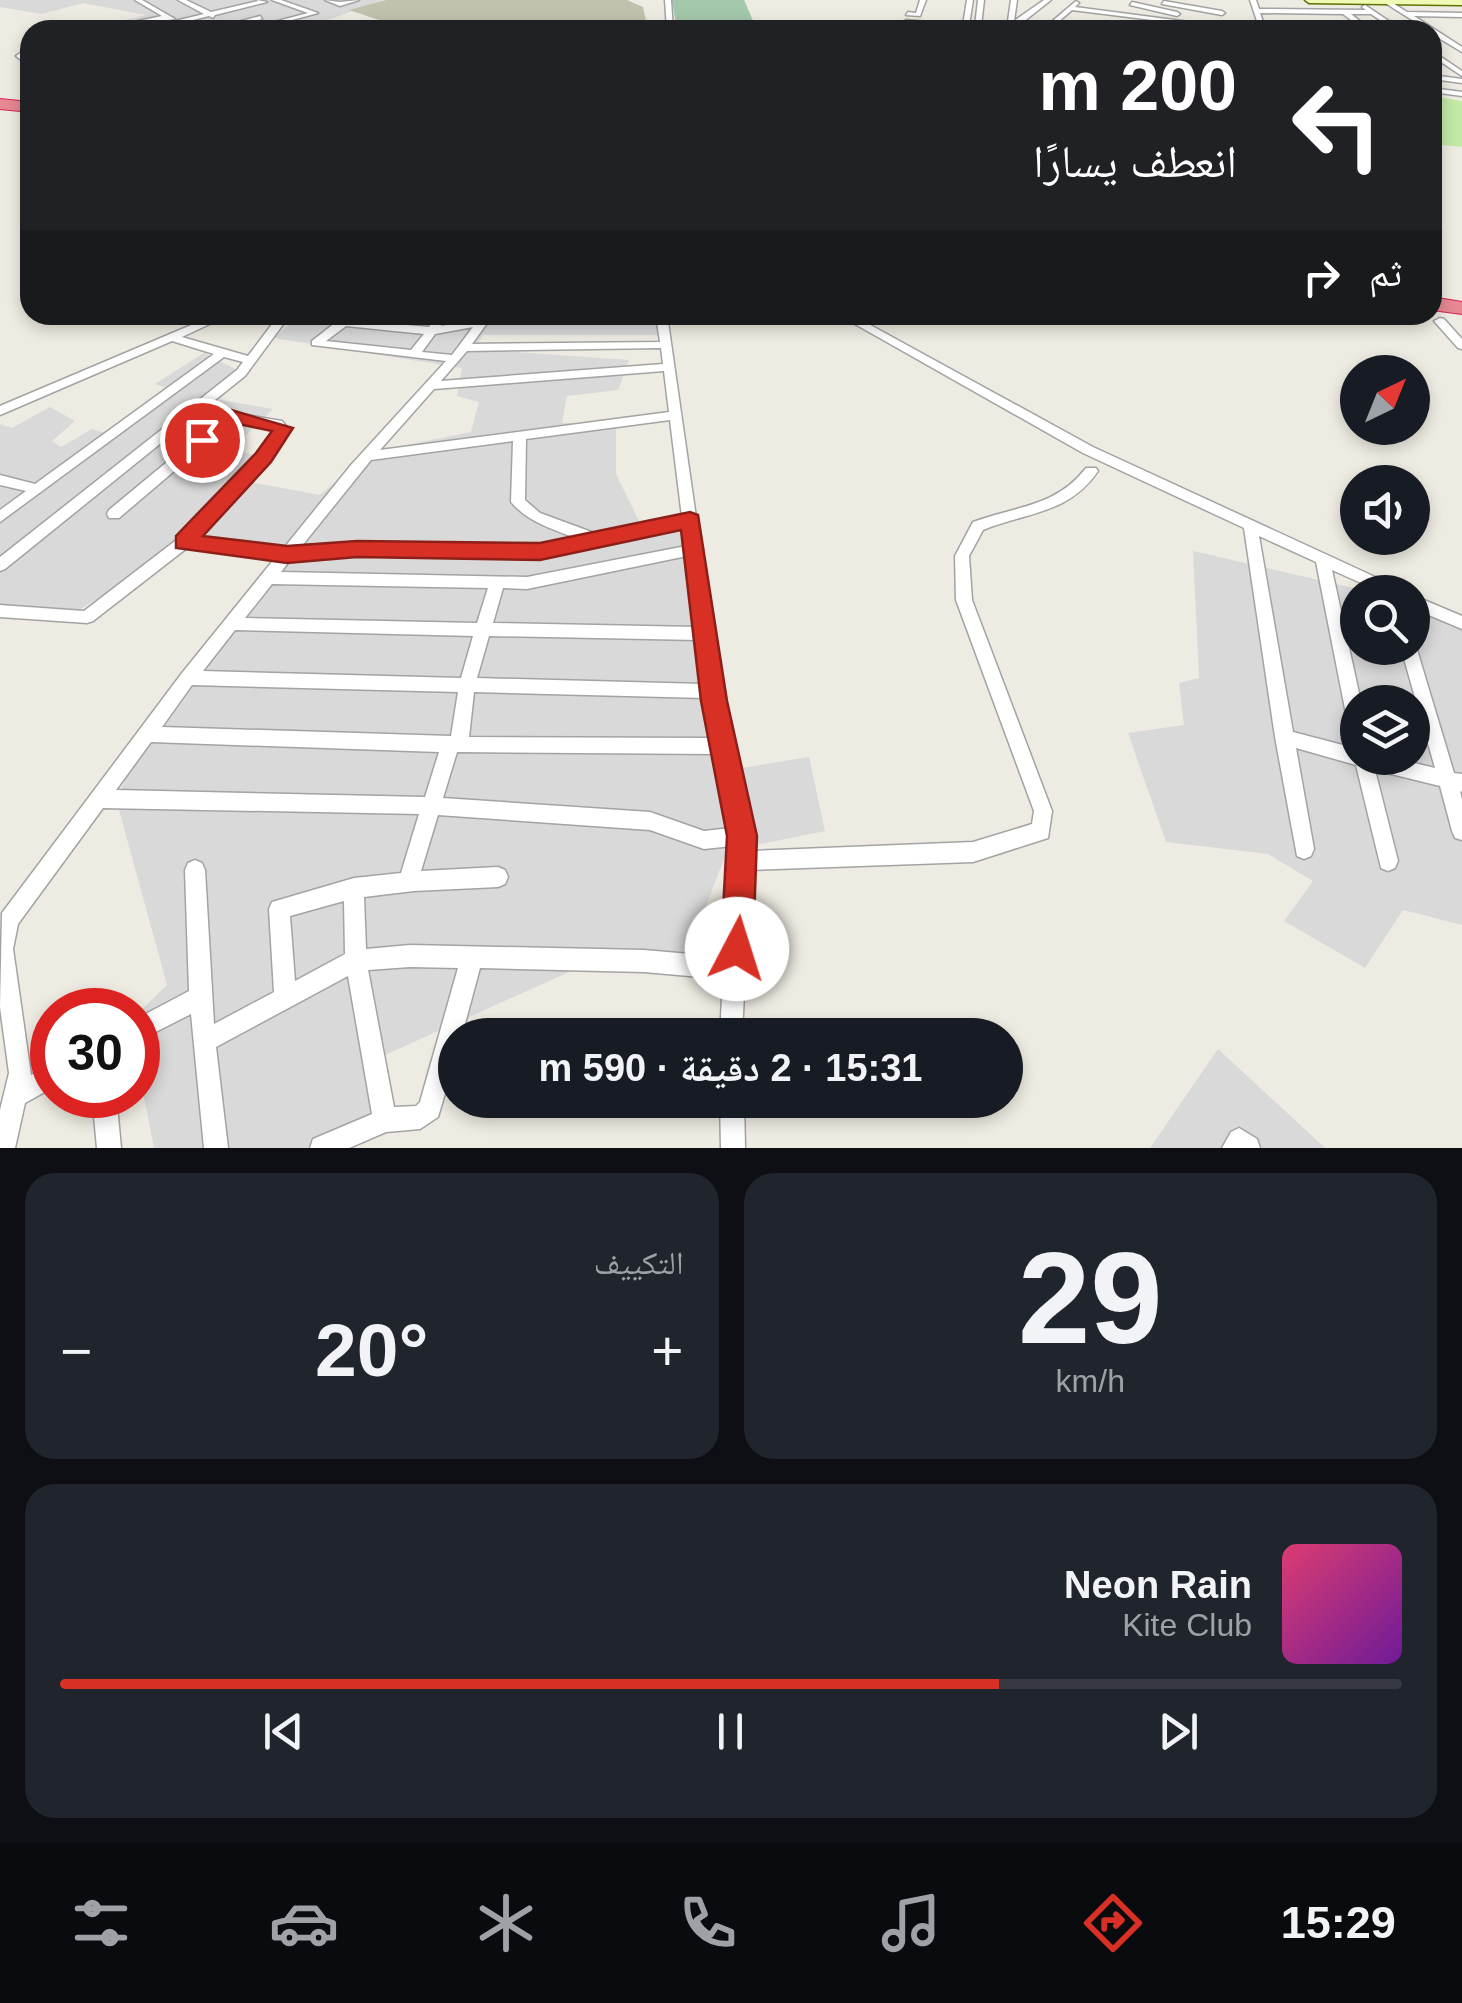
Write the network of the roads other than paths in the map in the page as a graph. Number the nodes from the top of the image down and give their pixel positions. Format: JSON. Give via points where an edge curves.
{"nodes":[{"id":1,"x":160,"y":0,"type":"edge"},
{"id":2,"x":181,"y":0,"type":"edge"},
{"id":3,"x":219,"y":0,"type":"edge"},
{"id":4,"x":328,"y":0,"type":"edge"},
{"id":5,"x":356,"y":0,"type":"edge"},
{"id":6,"x":923,"y":0,"type":"edge"},
{"id":7,"x":1048,"y":0,"type":"edge"},
{"id":8,"x":1079,"y":0,"type":"edge"},
{"id":9,"x":1151,"y":0,"type":"edge"},
{"id":10,"x":1192,"y":0,"type":"edge"},
{"id":11,"x":1254,"y":0,"type":"edge"},
{"id":12,"x":1309,"y":0,"type":"edge"},
{"id":13,"x":1339,"y":0,"type":"edge"},
{"id":14,"x":1356,"y":0,"type":"edge"},
{"id":15,"x":1381,"y":1,"type":"edge"},
{"id":16,"x":1454,"y":1,"type":"edge"},
{"id":17,"x":140,"y":2,"type":"edge"},
{"id":18,"x":267,"y":2,"type":"edge"},
{"id":19,"x":1101,"y":2,"type":"edge"},
{"id":20,"x":1132,"y":4,"type":"edge"},
{"id":21,"x":236,"y":8,"type":"junction"},
{"id":22,"x":300,"y":8,"type":"junction"},
{"id":23,"x":1071,"y":8,"type":"junction"},
{"id":24,"x":1222,"y":9,"type":"edge"},
{"id":25,"x":1258,"y":10,"type":"junction"},
{"id":26,"x":1344,"y":12,"type":"junction"},
{"id":27,"x":1372,"y":12,"type":"junction"},
{"id":28,"x":210,"y":14,"type":"junction"},
{"id":29,"x":1406,"y":14,"type":"junction"},
{"id":30,"x":1462,"y":14,"type":"edge"},
{"id":31,"x":1120,"y":15,"type":"junction"},
{"id":32,"x":1062,"y":16,"type":"junction"},
{"id":33,"x":172,"y":20,"type":"joint"},
{"id":34,"x":221,"y":20,"type":"edge"},
{"id":35,"x":251,"y":20,"type":"edge"},
{"id":36,"x":290,"y":20,"type":"edge"},
{"id":37,"x":920,"y":20,"type":"edge"},
{"id":38,"x":1021,"y":20,"type":"edge"},
{"id":39,"x":1057,"y":20,"type":"edge"},
{"id":40,"x":1109,"y":20,"type":"edge"},
{"id":41,"x":1135,"y":20,"type":"edge"},
{"id":42,"x":1193,"y":20,"type":"edge"},
{"id":43,"x":1260,"y":20,"type":"edge"},
{"id":44,"x":1355,"y":20,"type":"edge"},
{"id":45,"x":1384,"y":20,"type":"edge"},
{"id":46,"x":1416,"y":20,"type":"edge"},
{"id":47,"x":1442,"y":61,"type":"edge"},
{"id":48,"x":1462,"y":77,"type":"edge"},
{"id":49,"x":1442,"y":317,"type":"edge"},
{"id":50,"x":201,"y":325,"type":"edge"},
{"id":51,"x":278,"y":325,"type":"edge"},
{"id":52,"x":339,"y":325,"type":"edge"},
{"id":53,"x":393,"y":325,"type":"edge"},
{"id":54,"x":436,"y":325,"type":"edge"},
{"id":55,"x":456,"y":325,"type":"edge"},
{"id":56,"x":481,"y":325,"type":"edge"},
{"id":57,"x":664,"y":325,"type":"edge"},
{"id":58,"x":862,"y":325,"type":"edge"},
{"id":59,"x":431,"y":331,"type":"junction"},
{"id":60,"x":172,"y":338,"type":"junction"},
{"id":61,"x":665,"y":345,"type":"junction"},
{"id":62,"x":1462,"y":346,"type":"edge"},
{"id":63,"x":222,"y":352,"type":"junction"},
{"id":64,"x":459,"y":354,"type":"junction"},
{"id":65,"x":413,"y":355,"type":"junction"},
{"id":66,"x":252,"y":362,"type":"junction"},
{"id":67,"x":668,"y":367,"type":"junction"},
{"id":68,"x":430,"y":386,"type":"junction"},
{"id":69,"x":194,"y":410,"type":"junction"},
{"id":70,"x":0,"y":411,"type":"edge"},
{"id":71,"x":675,"y":415,"type":"junction"},
{"id":72,"x":231,"y":416,"type":"junction"},
{"id":73,"x":520,"y":436,"type":"junction"},
{"id":74,"x":367,"y":456,"type":"junction"},
{"id":75,"x":1091,"y":471,"type":"dead end"},
{"id":76,"x":0,"y":480,"type":"edge"},
{"id":77,"x":37,"y":489,"type":"junction"},
{"id":78,"x":114,"y":514,"type":"dead end"},
{"id":79,"x":0,"y":517,"type":"edge"},
{"id":80,"x":690,"y":520,"type":"junction"},
{"id":81,"x":1252,"y":530,"type":"junction"},
{"id":82,"x":597,"y":540,"type":"junction"},
{"id":83,"x":184,"y":542,"type":"junction"},
{"id":84,"x":696,"y":549,"type":"junction"},
{"id":85,"x":287,"y":554,"type":"junction"},
{"id":86,"x":1323,"y":561,"type":"junction"},
{"id":87,"x":0,"y":564,"type":"edge"},
{"id":88,"x":1355,"y":575,"type":"edge"},
{"id":89,"x":268,"y":578,"type":"junction"},
{"id":90,"x":497,"y":582,"type":"junction"},
{"id":91,"x":1430,"y":609,"type":"edge"},
{"id":92,"x":0,"y":611,"type":"edge"},
{"id":93,"x":1462,"y":623,"type":"edge"},
{"id":94,"x":232,"y":624,"type":"junction"},
{"id":95,"x":481,"y":630,"type":"junction"},
{"id":96,"x":705,"y":634,"type":"junction"},
{"id":97,"x":1415,"y":665,"type":"edge"},
{"id":98,"x":188,"y":678,"type":"junction"},
{"id":99,"x":467,"y":685,"type":"junction"},
{"id":100,"x":1349,"y":685,"type":"edge"},
{"id":101,"x":712,"y":691,"type":"junction"},
{"id":102,"x":146,"y":734,"type":"junction"},
{"id":103,"x":1284,"y":737,"type":"junction"},
{"id":104,"x":455,"y":745,"type":"junction"},
{"id":105,"x":722,"y":746,"type":"junction"},
{"id":106,"x":1340,"y":752,"type":"edge"},
{"id":107,"x":1366,"y":775,"type":"edge"},
{"id":108,"x":1454,"y":781,"type":"edge"},
{"id":109,"x":97,"y":800,"type":"junction"},
{"id":110,"x":435,"y":806,"type":"junction"},
{"id":111,"x":1462,"y":832,"type":"edge"},
{"id":112,"x":742,"y":836,"type":"junction"},
{"id":113,"x":1304,"y":849,"type":"dead end"},
{"id":114,"x":743,"y":861,"type":"junction"},
{"id":115,"x":1388,"y":861,"type":"dead end"},
{"id":116,"x":195,"y":870,"type":"dead end"},
{"id":117,"x":498,"y":877,"type":"dead end"},
{"id":118,"x":409,"y":879,"type":"junction"},
{"id":119,"x":354,"y":888,"type":"junction"},
{"id":120,"x":472,"y":957,"type":"junction"},
{"id":121,"x":356,"y":960,"type":"junction"},
{"id":122,"x":736,"y":969,"type":"junction"},
{"id":123,"x":285,"y":995,"type":"junction"},
{"id":124,"x":200,"y":998,"type":"junction"},
{"id":125,"x":732,"y":1018,"type":"edge"},
{"id":126,"x":160,"y":1019,"type":"edge"},
{"id":127,"x":206,"y":1040,"type":"junction"},
{"id":128,"x":30,"y":1088,"type":"edge"},
{"id":129,"x":16,"y":1095,"type":"junction"},
{"id":130,"x":106,"y":1118,"type":"edge"},
{"id":131,"x":732,"y":1118,"type":"edge"},
{"id":132,"x":384,"y":1120,"type":"junction"},
{"id":133,"x":3,"y":1148,"type":"edge"},
{"id":134,"x":109,"y":1148,"type":"edge"},
{"id":135,"x":216,"y":1148,"type":"edge"},
{"id":136,"x":322,"y":1148,"type":"edge"},
{"id":137,"x":733,"y":1148,"type":"edge"},
{"id":138,"x":1234,"y":1148,"type":"edge"},
{"id":139,"x":1248,"y":1148,"type":"edge"}],
"edges":[{"from":1,"to":17,"type":"street"},
{"from":2,"to":28,"type":"street"},
{"from":3,"to":21,"type":"street"},
{"from":4,"to":5,"type":"street"},
{"from":6,"to":37,"type":"street","via":[[918,15],[907,18]]},
{"from":7,"to":38,"type":"street"},
{"from":8,"to":19,"type":"street"},
{"from":8,"to":23,"type":"street"},
{"from":9,"to":24,"type":"street"},
{"from":10,"to":24,"type":"street"},
{"from":11,"to":25,"type":"street"},
{"from":12,"to":13,"type":"street"},
{"from":13,"to":14,"type":"street"},
{"from":14,"to":15,"type":"street"},
{"from":14,"to":27,"type":"street"},
{"from":15,"to":16,"type":"street"},
{"from":15,"to":29,"type":"street"},
{"from":17,"to":33,"type":"street"},
{"from":18,"to":21,"type":"street"},
{"from":18,"to":22,"type":"street"},
{"from":19,"to":20,"type":"street"},
{"from":20,"to":31,"type":"street"},
{"from":20,"to":42,"type":"street"},
{"from":21,"to":28,"type":"street"},
{"from":22,"to":35,"type":"street"},
{"from":22,"to":36,"type":"street","via":[[315,14]]},
{"from":23,"to":31,"type":"street"},
{"from":23,"to":32,"type":"street"},
{"from":25,"to":26,"type":"street"},
{"from":25,"to":43,"type":"street"},
{"from":26,"to":27,"type":"street"},
{"from":26,"to":44,"type":"street"},
{"from":27,"to":45,"type":"street"},
{"from":28,"to":33,"type":"street"},
{"from":28,"to":34,"type":"street"},
{"from":29,"to":30,"type":"street"},
{"from":29,"to":46,"type":"street"},
{"from":31,"to":41,"type":"street"},
{"from":32,"to":39,"type":"street"},
{"from":32,"to":40,"type":"street"},
{"from":47,"to":48,"type":"street"},
{"from":49,"to":62,"type":"street"},
{"from":50,"to":60,"type":"street"},
{"from":51,"to":66,"type":"street"},
{"from":52,"to":65,"type":"street","via":[[316,343]]},
{"from":53,"to":59,"type":"street"},
{"from":54,"to":59,"type":"street"},
{"from":55,"to":59,"type":"street"},
{"from":56,"to":64,"type":"street"},
{"from":57,"to":61,"type":"street"},
{"from":58,"to":81,"type":"street","via":[[1088,450]]},
{"from":59,"to":65,"type":"street"},
{"from":60,"to":63,"type":"street"},
{"from":60,"to":70,"type":"street"},
{"from":61,"to":64,"type":"street"},
{"from":61,"to":67,"type":"street"},
{"from":63,"to":66,"type":"street"},
{"from":63,"to":77,"type":"street"},
{"from":64,"to":65,"type":"street"},
{"from":64,"to":68,"type":"street"},
{"from":66,"to":69,"type":"street"},
{"from":67,"to":68,"type":"street"},
{"from":67,"to":71,"type":"street"},
{"from":68,"to":74,"type":"street"},
{"from":69,"to":72,"type":"street"},
{"from":69,"to":87,"type":"street"},
{"from":71,"to":73,"type":"street"},
{"from":71,"to":80,"type":"street"},
{"from":72,"to":78,"type":"street"},
{"from":72,"to":83,"type":"street","via":[[278,424],[284,431]]},
{"from":73,"to":74,"type":"street"},
{"from":73,"to":82,"type":"street","via":[[518,502],[536,517]]},
{"from":74,"to":85,"type":"street"},
{"from":75,"to":114,"type":"street","via":[[1064,501],[978,526],[962,556],[964,600],[1044,811],[1042,831],[972,852]]},
{"from":76,"to":77,"type":"street"},
{"from":77,"to":79,"type":"street"},
{"from":80,"to":82,"type":"street"},
{"from":80,"to":84,"type":"street"},
{"from":81,"to":86,"type":"street"},
{"from":81,"to":103,"type":"street"},
{"from":82,"to":85,"type":"street","via":[[540,552]]},
{"from":83,"to":85,"type":"street"},
{"from":83,"to":92,"type":"street","via":[[87,617]]},
{"from":84,"to":90,"type":"street","via":[[546,580]]},
{"from":84,"to":96,"type":"street"},
{"from":85,"to":89,"type":"street"},
{"from":86,"to":88,"type":"street"},
{"from":86,"to":100,"type":"street"},
{"from":89,"to":90,"type":"street"},
{"from":89,"to":94,"type":"street"},
{"from":90,"to":95,"type":"street"},
{"from":91,"to":93,"type":"street"},
{"from":94,"to":95,"type":"street"},
{"from":94,"to":98,"type":"street"},
{"from":95,"to":96,"type":"street"},
{"from":95,"to":99,"type":"street"},
{"from":96,"to":101,"type":"street"},
{"from":97,"to":108,"type":"street"},
{"from":98,"to":99,"type":"street"},
{"from":98,"to":102,"type":"street"},
{"from":99,"to":101,"type":"street"},
{"from":99,"to":104,"type":"street"},
{"from":101,"to":105,"type":"street"},
{"from":102,"to":104,"type":"street"},
{"from":102,"to":109,"type":"street"},
{"from":103,"to":106,"type":"street"},
{"from":103,"to":113,"type":"street"},
{"from":104,"to":105,"type":"street"},
{"from":104,"to":110,"type":"street"},
{"from":105,"to":112,"type":"street"},
{"from":107,"to":115,"type":"street"},
{"from":108,"to":111,"type":"street"},
{"from":109,"to":110,"type":"street"},
{"from":109,"to":129,"type":"street","via":[[9,920],[4,949],[20,1050]]},
{"from":110,"to":112,"type":"street","via":[[650,821],[704,840]]},
{"from":110,"to":118,"type":"street"},
{"from":112,"to":114,"type":"street"},
{"from":114,"to":122,"type":"street"},
{"from":116,"to":124,"type":"street"},
{"from":117,"to":118,"type":"street"},
{"from":118,"to":119,"type":"street"},
{"from":119,"to":121,"type":"street"},
{"from":119,"to":123,"type":"street","via":[[277,912]]},
{"from":120,"to":121,"type":"street"},
{"from":120,"to":122,"type":"street"},
{"from":120,"to":132,"type":"street","via":[[430,1109],[420,1117]]},
{"from":121,"to":123,"type":"street"},
{"from":121,"to":132,"type":"street"},
{"from":122,"to":125,"type":"street"},
{"from":123,"to":127,"type":"street"},
{"from":124,"to":126,"type":"street"},
{"from":124,"to":127,"type":"street"},
{"from":127,"to":135,"type":"street"},
{"from":128,"to":129,"type":"street"},
{"from":129,"to":133,"type":"street"},
{"from":130,"to":134,"type":"street"},
{"from":131,"to":137,"type":"street"},
{"from":132,"to":136,"type":"street"},
{"from":138,"to":139,"type":"street","via":[[1239,1140]]}]}
